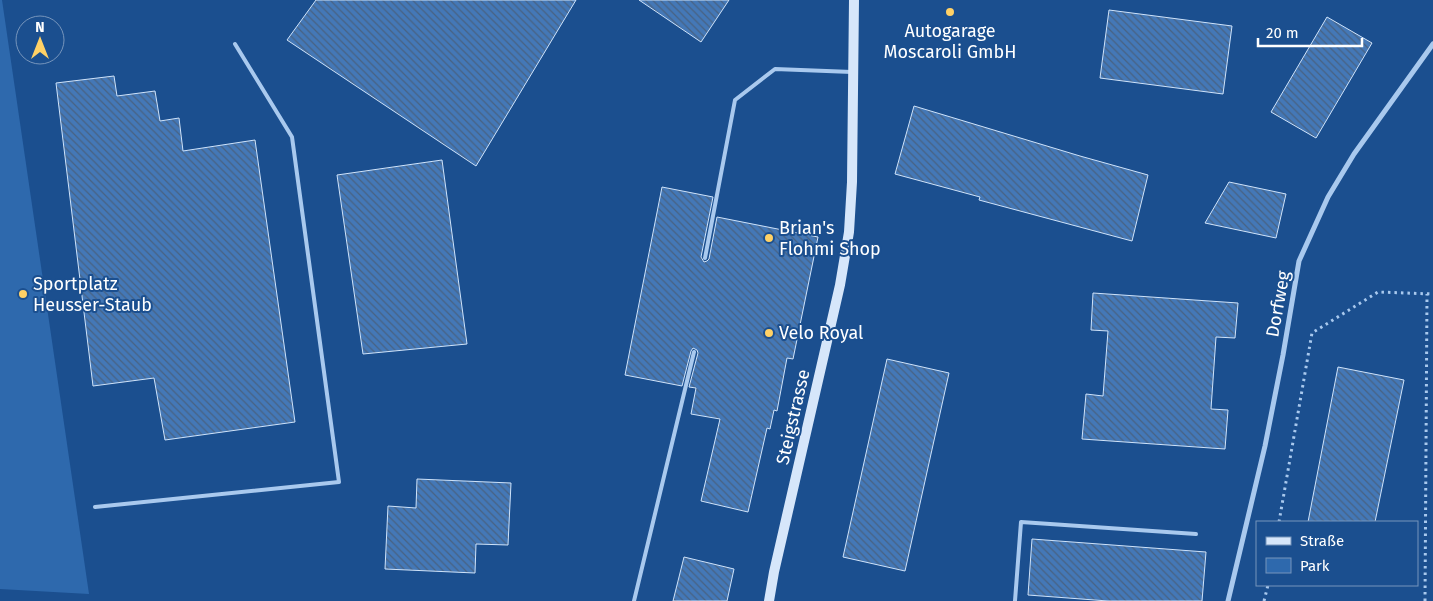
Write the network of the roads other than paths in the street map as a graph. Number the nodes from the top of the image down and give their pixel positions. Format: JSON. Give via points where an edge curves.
{"nodes":[{"id":1,"x":854,"y":0,"type":"edge"},
{"id":2,"x":235,"y":44,"type":"dead end"},
{"id":3,"x":1433,"y":44,"type":"edge"},
{"id":4,"x":854,"y":72,"type":"junction"},
{"id":5,"x":705,"y":258,"type":"dead end"},
{"id":6,"x":694,"y":352,"type":"dead end"},
{"id":7,"x":95,"y":506,"type":"dead end"},
{"id":8,"x":1196,"y":534,"type":"dead end"},
{"id":9,"x":634,"y":601,"type":"edge"},
{"id":10,"x":769,"y":601,"type":"edge"},
{"id":11,"x":1016,"y":601,"type":"edge"},
{"id":12,"x":1228,"y":601,"type":"edge"}],
"edges":[{"from":1,"to":4,"type":"street","name":"Steigstrasse"},
{"from":2,"to":7,"type":"lane","via":[[292,137],[339,482]]},
{"from":3,"to":12,"type":"street","name":"Dorfweg","via":[[1354,154],[1328,197],[1299,261],[1263,456]]},
{"from":4,"to":5,"type":"lane","via":[[775,69],[735,100]]},
{"from":4,"to":10,"type":"street","name":"Steigstrasse","via":[[849,232]]},
{"from":6,"to":9,"type":"lane"},
{"from":8,"to":11,"type":"lane","via":[[1021,522]]}]}
